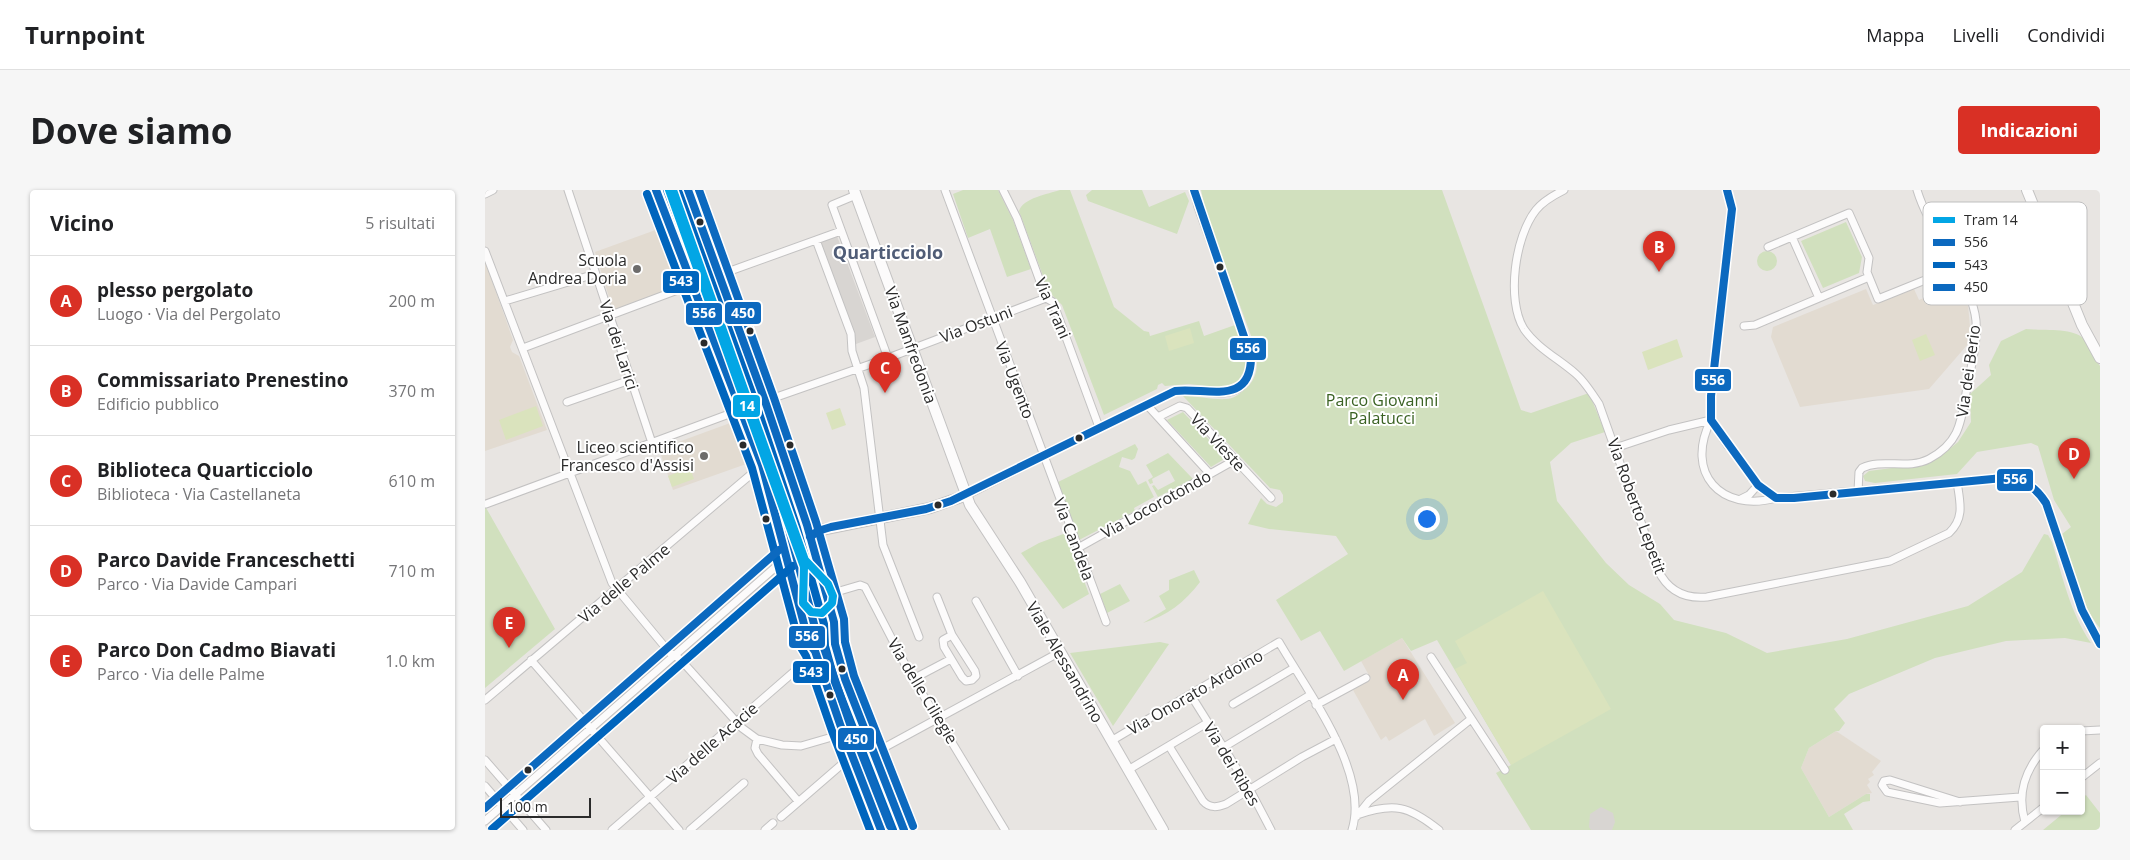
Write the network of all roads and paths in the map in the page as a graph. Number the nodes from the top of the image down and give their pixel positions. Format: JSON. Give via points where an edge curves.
{"nodes":[{"id":1,"x":493,"y":190,"type":"edge"},
{"id":2,"x":568,"y":190,"type":"edge"},
{"id":3,"x":656,"y":190,"type":"edge"},
{"id":4,"x":688,"y":190,"type":"edge"},
{"id":5,"x":946,"y":190,"type":"edge"},
{"id":6,"x":1003,"y":190,"type":"edge"},
{"id":7,"x":1194,"y":190,"type":"edge"},
{"id":8,"x":1564,"y":190,"type":"edge"},
{"id":9,"x":1727,"y":190,"type":"edge"},
{"id":10,"x":1917,"y":190,"type":"edge"},
{"id":11,"x":2027,"y":190,"type":"edge"},
{"id":12,"x":855,"y":193,"type":"edge"},
{"id":13,"x":485,"y":194,"type":"edge"},
{"id":14,"x":2032,"y":202,"type":"edge"},
{"id":15,"x":1923,"y":205,"type":"edge"},
{"id":16,"x":841,"y":231,"type":"junction"},
{"id":17,"x":1792,"y":237,"type":"junction"},
{"id":18,"x":816,"y":240,"type":"junction"},
{"id":19,"x":1768,"y":247,"type":"dead end"},
{"id":20,"x":485,"y":252,"type":"edge"},
{"id":21,"x":1726,"y":268,"type":"dead end"},
{"id":22,"x":595,"y":274,"type":"junction"},
{"id":23,"x":719,"y":275,"type":"junction"},
{"id":24,"x":1869,"y":277,"type":"junction"},
{"id":25,"x":1725,"y":278,"type":"dead end"},
{"id":26,"x":1923,"y":281,"type":"edge"},
{"id":27,"x":691,"y":285,"type":"junction"},
{"id":28,"x":1723,"y":294,"type":"dead end"},
{"id":29,"x":1046,"y":298,"type":"junction"},
{"id":30,"x":1819,"y":298,"type":"junction"},
{"id":31,"x":505,"y":301,"type":"junction"},
{"id":32,"x":1722,"y":302,"type":"dead end"},
{"id":33,"x":1971,"y":305,"type":"edge"},
{"id":34,"x":2074,"y":305,"type":"edge"},
{"id":35,"x":609,"y":317,"type":"junction"},
{"id":36,"x":992,"y":318,"type":"junction"},
{"id":37,"x":1744,"y":326,"type":"dead end"},
{"id":38,"x":739,"y":330,"type":"junction"},
{"id":39,"x":712,"y":341,"type":"junction"},
{"id":40,"x":523,"y":348,"type":"junction"},
{"id":41,"x":913,"y":348,"type":"junction"},
{"id":42,"x":748,"y":356,"type":"junction"},
{"id":43,"x":888,"y":358,"type":"junction"},
{"id":44,"x":2100,"y":358,"type":"edge"},
{"id":45,"x":722,"y":366,"type":"junction"},
{"id":46,"x":857,"y":368,"type":"junction"},
{"id":47,"x":630,"y":380,"type":"junction"},
{"id":48,"x":765,"y":401,"type":"junction"},
{"id":49,"x":567,"y":402,"type":"dead end"},
{"id":50,"x":1146,"y":404,"type":"junction"},
{"id":51,"x":740,"y":410,"type":"junction"},
{"id":52,"x":1158,"y":417,"type":"junction"},
{"id":53,"x":1711,"y":420,"type":"junction"},
{"id":54,"x":1099,"y":427,"type":"junction"},
{"id":55,"x":652,"y":443,"type":"junction"},
{"id":56,"x":1728,"y":446,"type":"tunnel mouth"},
{"id":57,"x":1615,"y":448,"type":"junction"},
{"id":58,"x":1043,"y":456,"type":"junction"},
{"id":59,"x":1235,"y":460,"type":"junction"},
{"id":60,"x":1739,"y":460,"type":"tunnel mouth"},
{"id":61,"x":762,"y":464,"type":"junction"},
{"id":62,"x":570,"y":473,"type":"junction"},
{"id":63,"x":1210,"y":474,"type":"junction"},
{"id":64,"x":1957,"y":482,"type":"junction"},
{"id":65,"x":1758,"y":485,"type":"junction"},
{"id":66,"x":1858,"y":491,"type":"junction"},
{"id":67,"x":967,"y":494,"type":"junction"},
{"id":68,"x":1271,"y":498,"type":"dead end"},
{"id":69,"x":1776,"y":498,"type":"junction"},
{"id":70,"x":1741,"y":499,"type":"junction"},
{"id":71,"x":486,"y":504,"type":"dead end"},
{"id":72,"x":880,"y":517,"type":"junction"},
{"id":73,"x":810,"y":537,"type":"junction"},
{"id":74,"x":1078,"y":548,"type":"junction"},
{"id":75,"x":786,"y":558,"type":"junction"},
{"id":76,"x":615,"y":590,"type":"junction"},
{"id":77,"x":826,"y":595,"type":"junction"},
{"id":78,"x":937,"y":597,"type":"dead end"},
{"id":79,"x":976,"y":601,"type":"dead end"},
{"id":80,"x":1106,"y":622,"type":"dead end"},
{"id":81,"x":953,"y":635,"type":"junction"},
{"id":82,"x":919,"y":637,"type":"dead end"},
{"id":83,"x":2100,"y":644,"type":"edge"},
{"id":84,"x":1060,"y":652,"type":"junction"},
{"id":85,"x":674,"y":656,"type":"junction"},
{"id":86,"x":812,"y":656,"type":"junction"},
{"id":87,"x":1431,"y":657,"type":"dead end"},
{"id":88,"x":951,"y":659,"type":"junction"},
{"id":89,"x":531,"y":660,"type":"junction"},
{"id":90,"x":1294,"y":668,"type":"junction"},
{"id":91,"x":1018,"y":676,"type":"junction"},
{"id":92,"x":1367,"y":678,"type":"dead end"},
{"id":93,"x":913,"y":679,"type":"junction"},
{"id":94,"x":1309,"y":695,"type":"junction"},
{"id":95,"x":1193,"y":697,"type":"dead end"},
{"id":96,"x":485,"y":700,"type":"edge"},
{"id":97,"x":1233,"y":704,"type":"dead end"},
{"id":98,"x":1316,"y":706,"type":"junction"},
{"id":99,"x":939,"y":718,"type":"junction"},
{"id":100,"x":1471,"y":719,"type":"junction"},
{"id":101,"x":737,"y":722,"type":"junction"},
{"id":102,"x":1207,"y":723,"type":"junction"},
{"id":103,"x":590,"y":729,"type":"junction"},
{"id":104,"x":2100,"y":730,"type":"edge"},
{"id":105,"x":2085,"y":731,"type":"edge"},
{"id":106,"x":835,"y":736,"type":"junction"},
{"id":107,"x":757,"y":739,"type":"junction"},
{"id":108,"x":1336,"y":739,"type":"junction"},
{"id":109,"x":1111,"y":741,"type":"junction"},
{"id":110,"x":1169,"y":746,"type":"junction"},
{"id":111,"x":1224,"y":747,"type":"junction"},
{"id":112,"x":878,"y":751,"type":"junction"},
{"id":113,"x":2040,"y":754,"type":"edge"},
{"id":114,"x":485,"y":760,"type":"edge"},
{"id":115,"x":845,"y":761,"type":"junction"},
{"id":116,"x":2100,"y":763,"type":"edge"},
{"id":117,"x":1128,"y":770,"type":"junction"},
{"id":118,"x":1505,"y":770,"type":"dead end"},
{"id":119,"x":2085,"y":775,"type":"edge"},
{"id":120,"x":744,"y":783,"type":"dead end"},
{"id":121,"x":485,"y":786,"type":"edge"},
{"id":122,"x":1249,"y":788,"type":"junction"},
{"id":123,"x":516,"y":795,"type":"junction"},
{"id":124,"x":650,"y":797,"type":"junction"},
{"id":125,"x":2020,"y":797,"type":"junction"},
{"id":126,"x":799,"y":801,"type":"junction"},
{"id":127,"x":1960,"y":802,"type":"junction"},
{"id":128,"x":502,"y":807,"type":"junction"},
{"id":129,"x":2040,"y":810,"type":"edge"},
{"id":130,"x":1357,"y":816,"type":"junction"},
{"id":131,"x":781,"y":817,"type":"dead end"},
{"id":132,"x":485,"y":821,"type":"edge"},
{"id":133,"x":2025,"y":822,"type":"junction"},
{"id":134,"x":773,"y":823,"type":"dead end"},
{"id":135,"x":2018,"y":829,"type":"edge"},
{"id":136,"x":523,"y":830,"type":"edge"},
{"id":137,"x":546,"y":830,"type":"edge"},
{"id":138,"x":612,"y":830,"type":"edge"},
{"id":139,"x":679,"y":830,"type":"edge"},
{"id":140,"x":690,"y":830,"type":"edge"},
{"id":141,"x":765,"y":830,"type":"edge"},
{"id":142,"x":875,"y":830,"type":"edge"},
{"id":143,"x":909,"y":830,"type":"edge"},
{"id":144,"x":1005,"y":830,"type":"edge"},
{"id":145,"x":1163,"y":830,"type":"edge"},
{"id":146,"x":1271,"y":830,"type":"edge"},
{"id":147,"x":1352,"y":830,"type":"edge"},
{"id":148,"x":1439,"y":830,"type":"edge"}],
"edges":[{"from":1,"to":13,"type":"street"},
{"from":2,"to":22,"type":"street","name":"Via dei Larici"},
{"from":3,"to":27,"type":"main road"},
{"from":4,"to":23,"type":"main road"},
{"from":5,"to":36,"type":"street","name":"Via Ugento"},
{"from":6,"to":29,"type":"street","name":"Via Trani","via":[[1017,218]]},
{"from":7,"to":50,"type":"street","via":[[1197,207],[1241,325],[1251,360],[1250,372],[1244,383],[1230,391],[1217,393],[1189,388]]},
{"from":8,"to":57,"type":"street","name":"Via Roberto Lepetit","via":[[1537,209],[1525,228],[1517,258],[1515,306],[1520,322],[1535,343],[1585,383],[1599,404]]},
{"from":9,"to":21,"type":"street","via":[[1732,210]]},
{"from":10,"to":15,"type":"street","name":"Via dei Berio"},
{"from":11,"to":14,"type":"street"},
{"from":12,"to":16,"type":"street","via":[[832,205]]},
{"from":12,"to":41,"type":"street","name":"Via Manfredonia"},
{"from":16,"to":18,"type":"street"},
{"from":16,"to":43,"type":"street"},
{"from":17,"to":19,"type":"street"},
{"from":17,"to":24,"type":"street","via":[[1849,213],[1869,258]]},
{"from":17,"to":30,"type":"street"},
{"from":18,"to":23,"type":"street"},
{"from":18,"to":46,"type":"street","via":[[851,334],[851,352]]},
{"from":20,"to":31,"type":"street"},
{"from":22,"to":31,"type":"street"},
{"from":22,"to":35,"type":"street","name":"Via dei Larici"},
{"from":23,"to":38,"type":"main road"},
{"from":24,"to":26,"type":"street","via":[[1878,300]]},
{"from":24,"to":30,"type":"street"},
{"from":25,"to":28,"type":"street"},
{"from":27,"to":35,"type":"street"},
{"from":27,"to":39,"type":"main road"},
{"from":29,"to":36,"type":"street","name":"Via Ostuni"},
{"from":29,"to":54,"type":"street","name":"Via Trani","via":[[1053,302]]},
{"from":30,"to":37,"type":"street","via":[[1755,325]]},
{"from":31,"to":40,"type":"street"},
{"from":32,"to":53,"type":"street"},
{"from":33,"to":66,"type":"street","name":"Via dei Berio","via":[[1976,323],[1959,430],[1942,451],[1923,462],[1862,468]]},
{"from":34,"to":44,"type":"street"},
{"from":35,"to":40,"type":"street"},
{"from":35,"to":47,"type":"street","name":"Via dei Larici"},
{"from":36,"to":41,"type":"street","name":"Via Ostuni"},
{"from":36,"to":58,"type":"street","name":"Via Ugento"},
{"from":38,"to":39,"type":"street","via":[[725,341]]},
{"from":38,"to":42,"type":"main road"},
{"from":39,"to":45,"type":"main road"},
{"from":40,"to":62,"type":"street"},
{"from":41,"to":43,"type":"street","name":"Via Ostuni"},
{"from":41,"to":67,"type":"street","name":"Via Manfredonia"},
{"from":42,"to":45,"type":"street","via":[[731,352]]},
{"from":42,"to":48,"type":"main road"},
{"from":43,"to":46,"type":"street","name":"Via Ostuni"},
{"from":45,"to":51,"type":"main road"},
{"from":46,"to":48,"type":"street","name":"Via Ostuni"},
{"from":46,"to":72,"type":"street","via":[[864,388]]},
{"from":47,"to":49,"type":"street"},
{"from":47,"to":55,"type":"street","name":"Via dei Larici"},
{"from":48,"to":73,"type":"main road"},
{"from":50,"to":52,"type":"street"},
{"from":50,"to":54,"type":"street"},
{"from":51,"to":55,"type":"street"},
{"from":51,"to":61,"type":"main road"},
{"from":52,"to":59,"type":"street","name":"Via Vieste","via":[[1177,407],[1185,407]]},
{"from":52,"to":63,"type":"street"},
{"from":53,"to":56,"type":"street"},
{"from":53,"to":57,"type":"street"},
{"from":53,"to":70,"type":"street","via":[[1701,450],[1703,466],[1721,492]]},
{"from":54,"to":58,"type":"street"},
{"from":55,"to":62,"type":"street"},
{"from":57,"to":64,"type":"street","name":"Via Roberto Lepetit","via":[[1661,576],[1675,591],[1694,598],[1853,570],[1902,557],[1949,533],[1957,525],[1961,516]]},
{"from":58,"to":67,"type":"street"},
{"from":58,"to":74,"type":"street","name":"Via Candela"},
{"from":59,"to":63,"type":"street","name":"Via Locorotondo"},
{"from":59,"to":68,"type":"street","name":"Via Vieste"},
{"from":60,"to":65,"type":"street"},
{"from":61,"to":75,"type":"main road"},
{"from":61,"to":76,"type":"street","name":"Via delle Palme"},
{"from":62,"to":71,"type":"street"},
{"from":62,"to":76,"type":"street"},
{"from":63,"to":74,"type":"street","name":"Via Locorotondo"},
{"from":64,"to":66,"type":"street"},
{"from":64,"to":83,"type":"street","via":[[2010,478],[2029,483],[2039,492],[2048,509],[2072,588]]},
{"from":65,"to":69,"type":"street"},
{"from":65,"to":70,"type":"street"},
{"from":66,"to":69,"type":"street"},
{"from":67,"to":72,"type":"street","via":[[940,506]]},
{"from":67,"to":84,"type":"street","name":"Viale Alessandrino","via":[[974,512]]},
{"from":69,"to":70,"type":"street","via":[[1764,501]]},
{"from":72,"to":73,"type":"street","via":[[821,530]]},
{"from":72,"to":82,"type":"street","via":[[885,549]]},
{"from":73,"to":75,"type":"street"},
{"from":73,"to":77,"type":"main road"},
{"from":74,"to":80,"type":"street","name":"Via Candela"},
{"from":75,"to":85,"type":"street"},
{"from":75,"to":86,"type":"main road"},
{"from":76,"to":85,"type":"street"},
{"from":76,"to":89,"type":"street","name":"Via delle Palme"},
{"from":77,"to":93,"type":"street","name":"Via delle Ciliegie","via":[[860,585],[865,587]]},
{"from":77,"to":112,"type":"main road"},
{"from":78,"to":81,"type":"street"},
{"from":79,"to":91,"type":"street"},
{"from":81,"to":88,"type":"street","via":[[943,642]]},
{"from":81,"to":88,"type":"street","via":[[975,670],[975,678],[964,680]]},
{"from":84,"to":91,"type":"street"},
{"from":84,"to":109,"type":"street","name":"Viale Alessandrino"},
{"from":85,"to":101,"type":"street"},
{"from":85,"to":103,"type":"street"},
{"from":86,"to":101,"type":"street","name":"Via delle Acacie"},
{"from":86,"to":106,"type":"main road"},
{"from":87,"to":100,"type":"street"},
{"from":88,"to":93,"type":"street"},
{"from":89,"to":96,"type":"street","name":"Via delle Palme"},
{"from":89,"to":103,"type":"street"},
{"from":90,"to":94,"type":"street"},
{"from":90,"to":97,"type":"street"},
{"from":90,"to":109,"type":"street","name":"Via Onorato Ardoino","via":[[1279,642]]},
{"from":91,"to":99,"type":"street"},
{"from":92,"to":98,"type":"street"},
{"from":93,"to":99,"type":"street","name":"Via delle Ciliegie"},
{"from":94,"to":98,"type":"street"},
{"from":94,"to":111,"type":"street"},
{"from":95,"to":102,"type":"street","name":"Via dei Ribes"},
{"from":98,"to":108,"type":"street"},
{"from":99,"to":112,"type":"street"},
{"from":99,"to":144,"type":"street","name":"Via delle Ciliegie"},
{"from":100,"to":118,"type":"street"},
{"from":100,"to":130,"type":"street","via":[[1367,802]]},
{"from":101,"to":107,"type":"street"},
{"from":101,"to":124,"type":"street","name":"Via delle Acacie"},
{"from":102,"to":110,"type":"street"},
{"from":102,"to":111,"type":"street","name":"Via dei Ribes"},
{"from":103,"to":123,"type":"street"},
{"from":103,"to":124,"type":"street"},
{"from":104,"to":105,"type":"street"},
{"from":106,"to":107,"type":"street","via":[[794,746]]},
{"from":106,"to":115,"type":"main road"},
{"from":107,"to":126,"type":"street","via":[[755,748],[758,754]]},
{"from":108,"to":122,"type":"street"},
{"from":108,"to":130,"type":"street","via":[[1348,766]]},
{"from":109,"to":117,"type":"street","name":"Viale Alessandrino"},
{"from":110,"to":117,"type":"street"},
{"from":110,"to":122,"type":"street","via":[[1208,806],[1224,805]]},
{"from":111,"to":122,"type":"street","name":"Via dei Ribes"},
{"from":112,"to":143,"type":"main road"},
{"from":113,"to":125,"type":"street","via":[[2028,771]]},
{"from":114,"to":123,"type":"street"},
{"from":115,"to":126,"type":"street"},
{"from":115,"to":142,"type":"main road"},
{"from":116,"to":119,"type":"street"},
{"from":117,"to":145,"type":"street","name":"Viale Alessandrino"},
{"from":120,"to":140,"type":"street"},
{"from":121,"to":128,"type":"street"},
{"from":122,"to":146,"type":"street","name":"Via dei Ribes"},
{"from":123,"to":128,"type":"street"},
{"from":123,"to":137,"type":"street"},
{"from":124,"to":138,"type":"street","name":"Via delle Acacie"},
{"from":124,"to":139,"type":"street"},
{"from":125,"to":127,"type":"street"},
{"from":125,"to":133,"type":"street"},
{"from":126,"to":131,"type":"street"},
{"from":127,"to":127,"type":"street","via":[[1890,780],[1882,785],[1887,792],[1914,798],[1939,803]]},
{"from":128,"to":132,"type":"street"},
{"from":128,"to":136,"type":"street"},
{"from":129,"to":133,"type":"street"},
{"from":130,"to":147,"type":"street"},
{"from":130,"to":148,"type":"street","via":[[1399,807],[1415,812]]},
{"from":133,"to":135,"type":"street"},
{"from":134,"to":141,"type":"street"}]}
